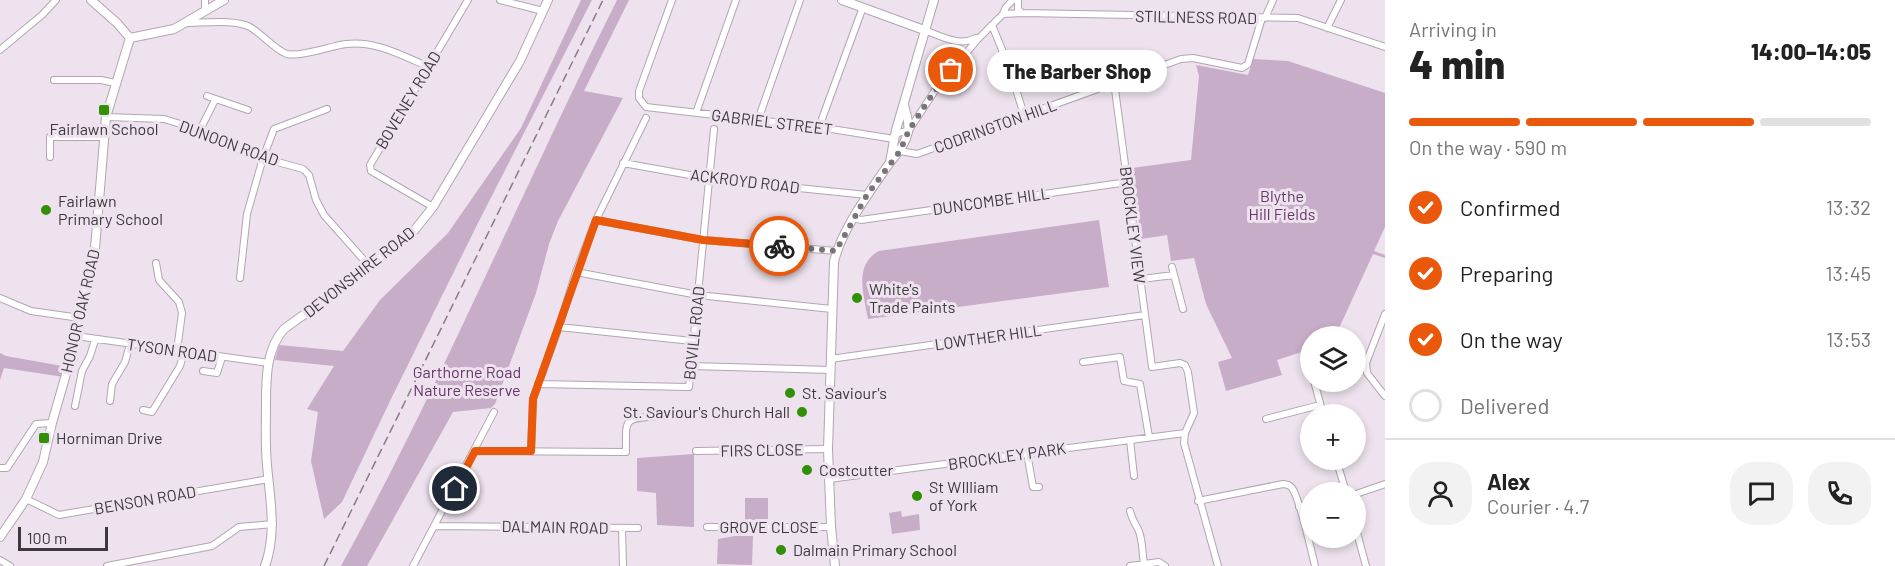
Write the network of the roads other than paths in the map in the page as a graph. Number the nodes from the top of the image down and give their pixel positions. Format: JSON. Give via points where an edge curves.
{"nodes":[{"id":1,"x":56,"y":0,"type":"edge"},
{"id":2,"x":91,"y":0,"type":"edge"},
{"id":3,"x":225,"y":0,"type":"edge"},
{"id":4,"x":468,"y":0,"type":"edge"},
{"id":5,"x":500,"y":0,"type":"edge"},
{"id":6,"x":548,"y":0,"type":"edge"},
{"id":7,"x":672,"y":0,"type":"edge"},
{"id":8,"x":736,"y":0,"type":"edge"},
{"id":9,"x":800,"y":0,"type":"edge"},
{"id":10,"x":842,"y":0,"type":"edge"},
{"id":11,"x":934,"y":0,"type":"edge"},
{"id":12,"x":1016,"y":0,"type":"edge"},
{"id":13,"x":1273,"y":0,"type":"edge"},
{"id":14,"x":1341,"y":0,"type":"edge"},
{"id":15,"x":205,"y":5,"type":"edge"},
{"id":16,"x":863,"y":7,"type":"junction"},
{"id":17,"x":543,"y":11,"type":"junction"},
{"id":18,"x":1026,"y":13,"type":"junction"},
{"id":19,"x":1003,"y":14,"type":"junction"},
{"id":20,"x":1263,"y":18,"type":"junction"},
{"id":21,"x":184,"y":23,"type":"junction"},
{"id":22,"x":992,"y":25,"type":"junction"},
{"id":23,"x":1327,"y":28,"type":"junction"},
{"id":24,"x":924,"y":30,"type":"junction"},
{"id":25,"x":982,"y":35,"type":"junction"},
{"id":26,"x":130,"y":38,"type":"junction"},
{"id":27,"x":959,"y":43,"type":"junction"},
{"id":28,"x":1385,"y":47,"type":"edge"},
{"id":29,"x":0,"y":50,"type":"edge"},
{"id":30,"x":961,"y":58,"type":"junction"},
{"id":31,"x":429,"y":67,"type":"junction"},
{"id":32,"x":54,"y":80,"type":"dead end"},
{"id":33,"x":1114,"y":82,"type":"junction"},
{"id":34,"x":115,"y":83,"type":"junction"},
{"id":35,"x":207,"y":96,"type":"dead end"},
{"id":36,"x":215,"y":100,"type":"junction"},
{"id":37,"x":327,"y":109,"type":"dead end"},
{"id":38,"x":248,"y":110,"type":"dead end"},
{"id":39,"x":696,"y":113,"type":"junction"},
{"id":40,"x":1024,"y":115,"type":"junction"},
{"id":41,"x":106,"y":117,"type":"junction"},
{"id":42,"x":646,"y":118,"type":"dead end"},
{"id":43,"x":758,"y":120,"type":"junction"},
{"id":44,"x":819,"y":127,"type":"junction"},
{"id":45,"x":899,"y":127,"type":"junction"},
{"id":46,"x":714,"y":129,"type":"dead end"},
{"id":47,"x":200,"y":130,"type":"junction"},
{"id":48,"x":909,"y":130,"type":"junction"},
{"id":49,"x":104,"y":137,"type":"junction"},
{"id":50,"x":900,"y":151,"type":"junction"},
{"id":51,"x":50,"y":157,"type":"dead end"},
{"id":52,"x":263,"y":158,"type":"junction"},
{"id":53,"x":890,"y":162,"type":"junction"},
{"id":54,"x":623,"y":163,"type":"junction"},
{"id":55,"x":709,"y":178,"type":"junction"},
{"id":56,"x":1128,"y":182,"type":"junction"},
{"id":57,"x":867,"y":195,"type":"junction"},
{"id":58,"x":433,"y":207,"type":"junction"},
{"id":59,"x":854,"y":218,"type":"junction"},
{"id":60,"x":596,"y":220,"type":"junction"},
{"id":61,"x":703,"y":240,"type":"junction"},
{"id":62,"x":836,"y":251,"type":"junction"},
{"id":63,"x":156,"y":263,"type":"dead end"},
{"id":64,"x":370,"y":267,"type":"junction"},
{"id":65,"x":1172,"y":267,"type":"dead end"},
{"id":66,"x":576,"y":272,"type":"junction"},
{"id":67,"x":1174,"y":276,"type":"junction"},
{"id":68,"x":240,"y":278,"type":"dead end"},
{"id":69,"x":1141,"y":279,"type":"junction"},
{"id":70,"x":698,"y":295,"type":"junction"},
{"id":71,"x":0,"y":298,"type":"edge"},
{"id":72,"x":832,"y":309,"type":"junction"},
{"id":73,"x":1183,"y":309,"type":"dead end"},
{"id":74,"x":1385,"y":314,"type":"edge"},
{"id":75,"x":1145,"y":315,"type":"junction"},
{"id":76,"x":80,"y":318,"type":"junction"},
{"id":77,"x":559,"y":327,"type":"junction"},
{"id":78,"x":1381,"y":332,"type":"edge"},
{"id":79,"x":76,"y":336,"type":"junction"},
{"id":80,"x":96,"y":340,"type":"junction"},
{"id":81,"x":692,"y":341,"type":"junction"},
{"id":82,"x":130,"y":344,"type":"junction"},
{"id":83,"x":181,"y":351,"type":"junction"},
{"id":84,"x":222,"y":357,"type":"junction"},
{"id":85,"x":830,"y":359,"type":"junction"},
{"id":86,"x":1083,"y":362,"type":"dead end"},
{"id":87,"x":269,"y":363,"type":"junction"},
{"id":88,"x":690,"y":366,"type":"junction"},
{"id":89,"x":830,"y":370,"type":"junction"},
{"id":90,"x":202,"y":371,"type":"dead end"},
{"id":91,"x":538,"y":384,"type":"junction"},
{"id":92,"x":1385,"y":396,"type":"edge"},
{"id":93,"x":110,"y":401,"type":"dead end"},
{"id":94,"x":75,"y":406,"type":"dead end"},
{"id":95,"x":142,"y":410,"type":"dead end"},
{"id":96,"x":1300,"y":410,"type":"edge"},
{"id":97,"x":494,"y":412,"type":"dead end"},
{"id":98,"x":657,"y":416,"type":"dead end"},
{"id":99,"x":1266,"y":419,"type":"dead end"},
{"id":100,"x":52,"y":423,"type":"junction"},
{"id":101,"x":1185,"y":433,"type":"junction"},
{"id":102,"x":1149,"y":437,"type":"junction"},
{"id":103,"x":1130,"y":440,"type":"junction"},
{"id":104,"x":828,"y":449,"type":"junction"},
{"id":105,"x":475,"y":451,"type":"junction"},
{"id":106,"x":531,"y":451,"type":"junction"},
{"id":107,"x":696,"y":452,"type":"dead end"},
{"id":108,"x":1027,"y":453,"type":"junction"},
{"id":109,"x":0,"y":468,"type":"edge"},
{"id":110,"x":1134,"y":476,"type":"dead end"},
{"id":111,"x":269,"y":479,"type":"junction"},
{"id":112,"x":829,"y":479,"type":"junction"},
{"id":113,"x":1385,"y":484,"type":"edge"},
{"id":114,"x":1039,"y":486,"type":"dead end"},
{"id":115,"x":1366,"y":491,"type":"edge"},
{"id":116,"x":26,"y":499,"type":"junction"},
{"id":117,"x":1198,"y":501,"type":"junction"},
{"id":118,"x":1299,"y":507,"type":"joint"},
{"id":119,"x":1130,"y":511,"type":"dead end"},
{"id":120,"x":273,"y":524,"type":"junction"},
{"id":121,"x":435,"y":526,"type":"junction"},
{"id":122,"x":707,"y":527,"type":"dead end"},
{"id":123,"x":831,"y":527,"type":"junction"},
{"id":124,"x":622,"y":528,"type":"junction"},
{"id":125,"x":638,"y":528,"type":"dead end"},
{"id":126,"x":0,"y":537,"type":"edge"},
{"id":127,"x":1361,"y":548,"type":"edge"},
{"id":128,"x":152,"y":557,"type":"junction"},
{"id":129,"x":0,"y":560,"type":"edge"},
{"id":130,"x":1144,"y":564,"type":"junction"},
{"id":131,"x":10,"y":566,"type":"edge"},
{"id":132,"x":108,"y":566,"type":"edge"},
{"id":133,"x":152,"y":566,"type":"edge"},
{"id":134,"x":265,"y":566,"type":"edge"},
{"id":135,"x":413,"y":566,"type":"edge"},
{"id":136,"x":623,"y":566,"type":"edge"},
{"id":137,"x":835,"y":566,"type":"edge"},
{"id":138,"x":1130,"y":566,"type":"edge"},
{"id":139,"x":1165,"y":566,"type":"edge"},
{"id":140,"x":1218,"y":566,"type":"edge"},
{"id":141,"x":1315,"y":566,"type":"edge"},
{"id":142,"x":1366,"y":566,"type":"edge"}],
"edges":[{"from":1,"to":29,"type":"street"},
{"from":2,"to":26,"type":"street"},
{"from":3,"to":15,"type":"street"},
{"from":4,"to":31,"type":"street","name":"BOVENEY ROAD"},
{"from":5,"to":17,"type":"street"},
{"from":6,"to":17,"type":"street","name":"DEVONSHIRE ROAD"},
{"from":7,"to":39,"type":"street","name":"GABRIEL STREET","via":[[639,91],[640,102],[650,108]]},
{"from":8,"to":39,"type":"street"},
{"from":9,"to":43,"type":"street"},
{"from":10,"to":16,"type":"street"},
{"from":11,"to":24,"type":"street"},
{"from":12,"to":18,"type":"street","via":[[1018,9]]},
{"from":12,"to":19,"type":"street"},
{"from":13,"to":20,"type":"street"},
{"from":14,"to":23,"type":"street"},
{"from":15,"to":21,"type":"street"},
{"from":16,"to":24,"type":"street"},
{"from":16,"to":44,"type":"street"},
{"from":17,"to":58,"type":"street","name":"DEVONSHIRE ROAD","via":[[520,61]]},
{"from":18,"to":19,"type":"street","name":"STILLNESS ROAD"},
{"from":18,"to":20,"type":"street","name":"STILLNESS ROAD"},
{"from":19,"to":22,"type":"street"},
{"from":20,"to":23,"type":"street","name":"STILLNESS ROAD","via":[[1298,18]]},
{"from":20,"to":33,"type":"street","name":"CODRINGTON HILL","via":[[1248,64],[1242,68],[1187,58]]},
{"from":21,"to":26,"type":"street","via":[[174,29]]},
{"from":21,"to":31,"type":"street","via":[[249,26],[286,54],[348,43],[369,44]]},
{"from":22,"to":25,"type":"street"},
{"from":22,"to":40,"type":"street"},
{"from":23,"to":28,"type":"street","name":"STILLNESS ROAD"},
{"from":24,"to":27,"type":"street"},
{"from":24,"to":45,"type":"street"},
{"from":25,"to":27,"type":"street"},
{"from":25,"to":30,"type":"street"},
{"from":26,"to":34,"type":"street","name":"HONOR OAK ROAD"},
{"from":27,"to":30,"type":"street"},
{"from":30,"to":48,"type":"street"},
{"from":31,"to":58,"type":"street","name":"BOVENEY ROAD","via":[[370,165],[371,171]]},
{"from":32,"to":34,"type":"street"},
{"from":33,"to":40,"type":"street","name":"CODRINGTON HILL"},
{"from":33,"to":56,"type":"street","name":"BROCKLEY VIEW"},
{"from":34,"to":41,"type":"street","name":"HONOR OAK ROAD"},
{"from":35,"to":36,"type":"street"},
{"from":36,"to":38,"type":"street"},
{"from":36,"to":47,"type":"street"},
{"from":37,"to":52,"type":"street","via":[[274,129]]},
{"from":39,"to":43,"type":"street","name":"GABRIEL STREET"},
{"from":40,"to":50,"type":"street","name":"CODRINGTON HILL","via":[[917,154]]},
{"from":41,"to":47,"type":"street","name":"DUNOON ROAD","via":[[164,119]]},
{"from":41,"to":49,"type":"street","name":"HONOR OAK ROAD"},
{"from":42,"to":54,"type":"street"},
{"from":43,"to":44,"type":"street","name":"GABRIEL STREET"},
{"from":44,"to":45,"type":"street","name":"GABRIEL STREET"},
{"from":45,"to":48,"type":"street"},
{"from":45,"to":53,"type":"street"},
{"from":46,"to":55,"type":"street","name":"BOVILL ROAD"},
{"from":47,"to":52,"type":"street","name":"DUNOON ROAD"},
{"from":48,"to":50,"type":"street"},
{"from":49,"to":51,"type":"street","via":[[50,137]]},
{"from":49,"to":76,"type":"street","name":"HONOR OAK ROAD","via":[[95,248]]},
{"from":50,"to":53,"type":"street"},
{"from":52,"to":64,"type":"street","name":"DUNOON ROAD","via":[[307,172],[324,215]]},
{"from":52,"to":68,"type":"street","via":[[248,214]]},
{"from":53,"to":57,"type":"street"},
{"from":54,"to":55,"type":"street","name":"ACKROYD ROAD"},
{"from":54,"to":60,"type":"street"},
{"from":55,"to":57,"type":"street","name":"ACKROYD ROAD"},
{"from":55,"to":61,"type":"street","name":"BOVILL ROAD"},
{"from":56,"to":59,"type":"street","name":"DUNCOMBE HILL"},
{"from":56,"to":69,"type":"street","name":"BROCKLEY VIEW"},
{"from":57,"to":59,"type":"street"},
{"from":58,"to":64,"type":"street","name":"DEVONSHIRE ROAD","via":[[408,238]]},
{"from":59,"to":62,"type":"street"},
{"from":60,"to":61,"type":"street"},
{"from":60,"to":66,"type":"street"},
{"from":61,"to":62,"type":"street"},
{"from":61,"to":70,"type":"street","name":"BOVILL ROAD"},
{"from":62,"to":72,"type":"street"},
{"from":63,"to":83,"type":"street","via":[[159,280],[179,302]]},
{"from":64,"to":87,"type":"street","name":"DEVONSHIRE ROAD","via":[[284,329],[276,338]]},
{"from":65,"to":67,"type":"street"},
{"from":66,"to":70,"type":"street"},
{"from":66,"to":77,"type":"street"},
{"from":67,"to":69,"type":"street"},
{"from":67,"to":73,"type":"street"},
{"from":69,"to":75,"type":"street","name":"BROCKLEY VIEW"},
{"from":70,"to":72,"type":"street"},
{"from":70,"to":81,"type":"street","name":"BOVILL ROAD"},
{"from":71,"to":76,"type":"street","via":[[31,311]]},
{"from":72,"to":85,"type":"street"},
{"from":74,"to":78,"type":"street"},
{"from":75,"to":85,"type":"street","name":"LOWTHER HILL"},
{"from":75,"to":101,"type":"street","name":"BROCKLEY VIEW","via":[[1152,367],[1180,363],[1188,372],[1194,413]]},
{"from":76,"to":79,"type":"street","name":"HONOR OAK ROAD"},
{"from":77,"to":81,"type":"street"},
{"from":77,"to":91,"type":"street"},
{"from":78,"to":92,"type":"street","via":[[1366,363],[1367,373]]},
{"from":79,"to":80,"type":"street","name":"TYSON ROAD"},
{"from":79,"to":100,"type":"street","name":"HONOR OAK ROAD"},
{"from":80,"to":82,"type":"street","name":"TYSON ROAD"},
{"from":80,"to":94,"type":"street","via":[[82,371]]},
{"from":81,"to":88,"type":"street","name":"BOVILL ROAD"},
{"from":82,"to":83,"type":"street","name":"TYSON ROAD"},
{"from":82,"to":93,"type":"street","via":[[112,384]]},
{"from":83,"to":84,"type":"street","name":"TYSON ROAD"},
{"from":83,"to":95,"type":"street","via":[[180,366],[152,412]]},
{"from":84,"to":87,"type":"street","name":"TYSON ROAD"},
{"from":84,"to":90,"type":"street","via":[[217,373]]},
{"from":85,"to":89,"type":"street"},
{"from":86,"to":102,"type":"street","via":[[1120,357],[1124,381],[1140,384]]},
{"from":87,"to":111,"type":"street","name":"DEVONSHIRE ROAD"},
{"from":88,"to":89,"type":"street"},
{"from":88,"to":91,"type":"street","name":"BOVILL ROAD","via":[[689,387]]},
{"from":89,"to":104,"type":"street"},
{"from":91,"to":106,"type":"street","via":[[531,413]]},
{"from":96,"to":99,"type":"street"},
{"from":97,"to":105,"type":"street"},
{"from":98,"to":106,"type":"street","via":[[628,421],[626,452]]},
{"from":100,"to":109,"type":"street","via":[[36,424],[7,468]]},
{"from":100,"to":116,"type":"street","name":"HONOR OAK ROAD","via":[[43,462]]},
{"from":101,"to":102,"type":"street","name":"BROCKLEY PARK"},
{"from":101,"to":117,"type":"street"},
{"from":102,"to":103,"type":"street","name":"BROCKLEY PARK"},
{"from":103,"to":108,"type":"street","name":"BROCKLEY PARK"},
{"from":103,"to":110,"type":"street"},
{"from":104,"to":107,"type":"street","name":"FIRS CLOSE"},
{"from":104,"to":112,"type":"street"},
{"from":105,"to":106,"type":"street"},
{"from":105,"to":121,"type":"street"},
{"from":108,"to":112,"type":"street","name":"BROCKLEY PARK"},
{"from":108,"to":114,"type":"street","via":[[1033,487]]},
{"from":111,"to":116,"type":"street","name":"BENSON ROAD","via":[[59,515]]},
{"from":111,"to":120,"type":"street","name":"DEVONSHIRE ROAD"},
{"from":112,"to":123,"type":"street"},
{"from":113,"to":115,"type":"street"},
{"from":116,"to":126,"type":"street","name":"HONOR OAK ROAD"},
{"from":117,"to":118,"type":"street","via":[[1283,484],[1293,489]]},
{"from":117,"to":140,"type":"street"},
{"from":118,"to":141,"type":"street"},
{"from":119,"to":130,"type":"street","via":[[1141,540]]},
{"from":120,"to":128,"type":"street","via":[[239,528],[212,546]]},
{"from":120,"to":134,"type":"street","name":"DEVONSHIRE ROAD"},
{"from":121,"to":124,"type":"street","name":"DALMAIN ROAD"},
{"from":121,"to":135,"type":"street"},
{"from":122,"to":123,"type":"street","name":"GROVE CLOSE"},
{"from":123,"to":137,"type":"street"},
{"from":124,"to":125,"type":"street","name":"DALMAIN ROAD"},
{"from":124,"to":136,"type":"street"},
{"from":127,"to":142,"type":"street"},
{"from":128,"to":132,"type":"street"},
{"from":128,"to":133,"type":"street"},
{"from":129,"to":131,"type":"street"},
{"from":130,"to":138,"type":"street"},
{"from":130,"to":139,"type":"street","via":[[1159,562]]}]}
